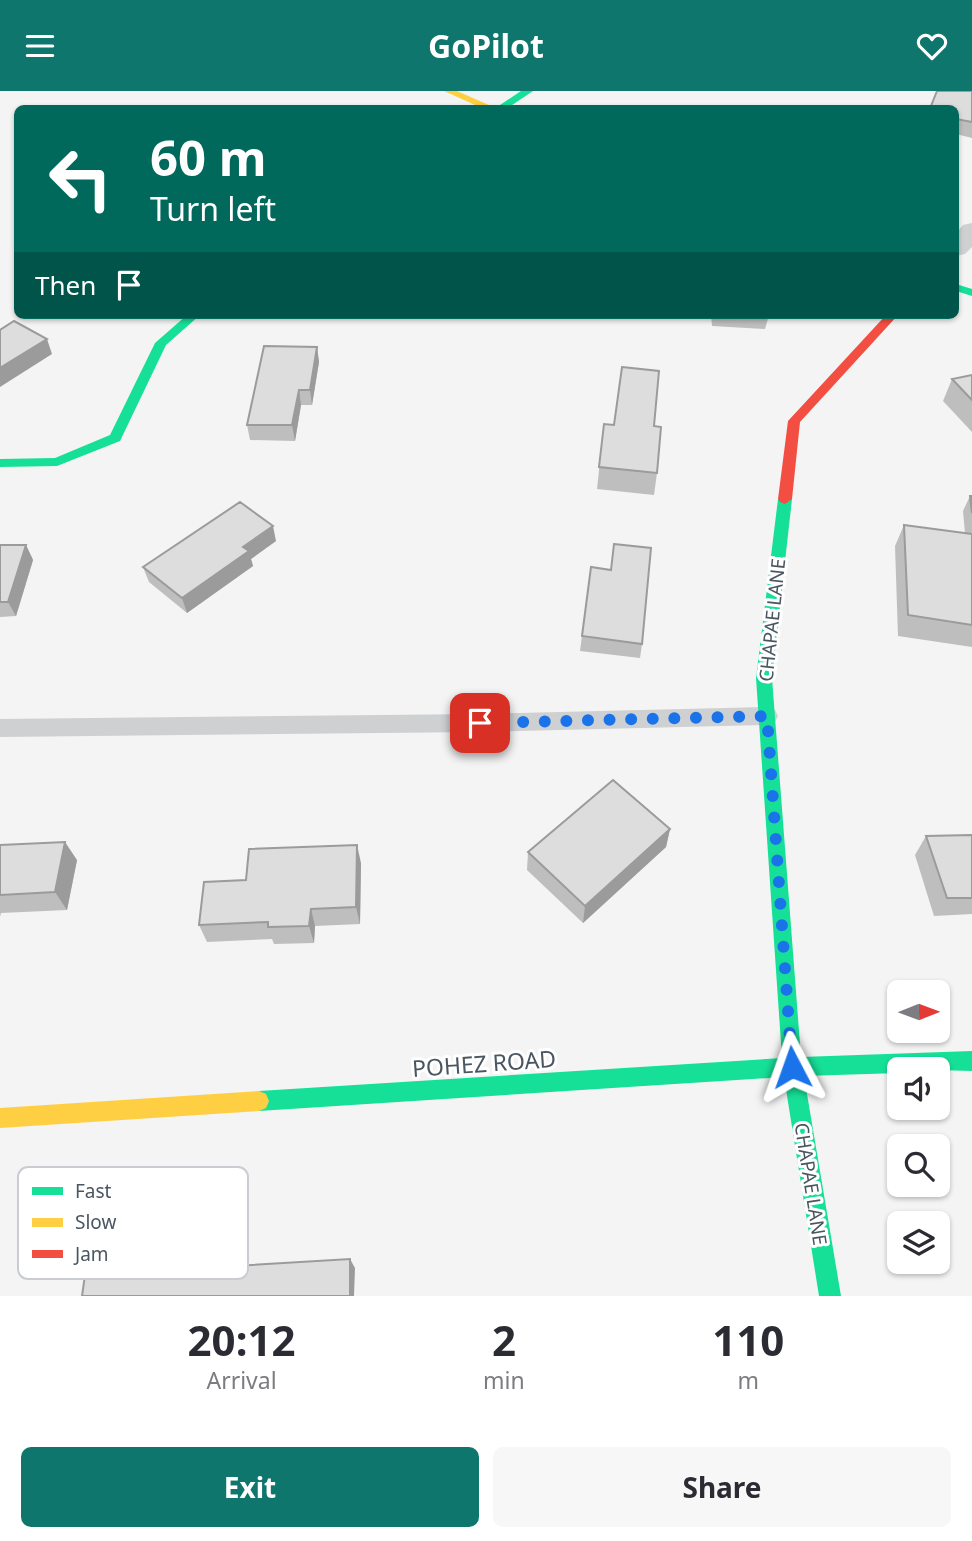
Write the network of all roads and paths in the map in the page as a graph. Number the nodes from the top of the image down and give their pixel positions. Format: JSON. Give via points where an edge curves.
{"nodes":[{"id":1,"x":449,"y":91,"type":"edge"},
{"id":2,"x":528,"y":91,"type":"edge"},
{"id":3,"x":486,"y":105,"type":"edge"},
{"id":4,"x":503,"y":105,"type":"edge"},
{"id":5,"x":972,"y":232,"type":"edge"},
{"id":6,"x":959,"y":245,"type":"edge"},
{"id":7,"x":189,"y":319,"type":"edge"},
{"id":8,"x":888,"y":319,"type":"edge"},
{"id":9,"x":0,"y":463,"type":"edge"},
{"id":10,"x":767,"y":716,"type":"junction"},
{"id":11,"x":0,"y":729,"type":"edge"},
{"id":12,"x":972,"y":1061,"type":"edge"},
{"id":13,"x":792,"y":1067,"type":"junction"},
{"id":14,"x":0,"y":1118,"type":"edge"},
{"id":15,"x":830,"y":1296,"type":"edge"}],
"edges":[{"from":1,"to":3,"type":"street"},
{"from":2,"to":4,"type":"street"},
{"from":5,"to":6,"type":"street"},
{"from":7,"to":9,"type":"street","via":[[161,343],[115,438],[57,462]]},
{"from":8,"to":10,"type":"street","name":"CHAPAE LANE","via":[[794,421],[764,678]]},
{"from":10,"to":11,"type":"lane"},
{"from":10,"to":13,"type":"street","name":"CHAPAE LANE"},
{"from":12,"to":13,"type":"street","name":"POHEZ ROAD"},
{"from":13,"to":14,"type":"street","name":"POHEZ ROAD"},
{"from":13,"to":15,"type":"street","name":"CHAPAE LANE"}]}
